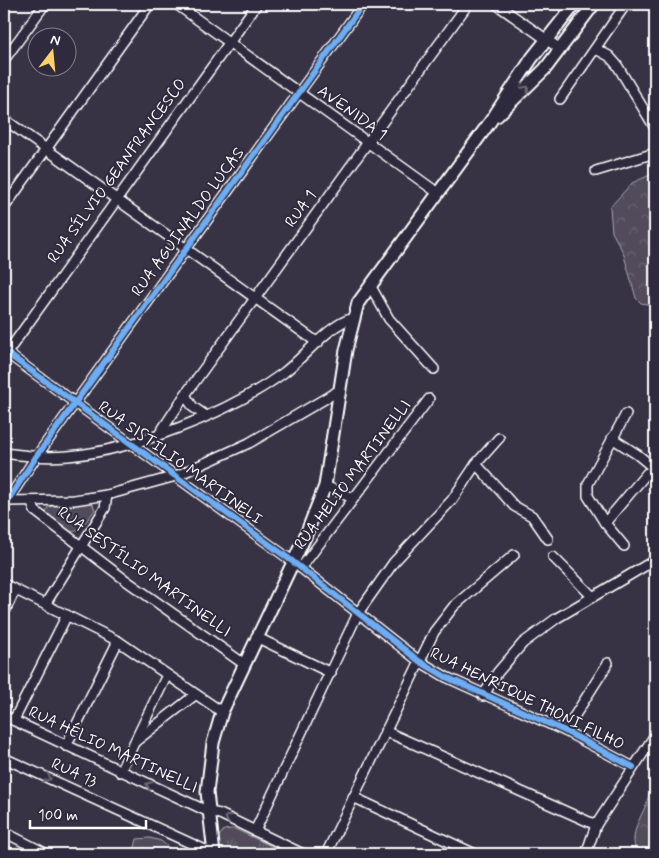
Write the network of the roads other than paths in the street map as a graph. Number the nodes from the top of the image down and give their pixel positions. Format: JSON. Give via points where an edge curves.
{"nodes":[{"id":1,"x":45,"y":4,"type":"edge"},
{"id":2,"x":150,"y":4,"type":"edge"},
{"id":3,"x":176,"y":4,"type":"edge"},
{"id":4,"x":256,"y":4,"type":"edge"},
{"id":5,"x":363,"y":4,"type":"edge"},
{"id":6,"x":468,"y":4,"type":"edge"},
{"id":7,"x":496,"y":4,"type":"edge"},
{"id":8,"x":575,"y":4,"type":"edge"},
{"id":9,"x":594,"y":4,"type":"edge"},
{"id":10,"x":626,"y":4,"type":"edge"},
{"id":11,"x":547,"y":40,"type":"junction"},
{"id":12,"x":229,"y":42,"type":"junction"},
{"id":13,"x":560,"y":49,"type":"junction"},
{"id":14,"x":596,"y":49,"type":"junction"},
{"id":15,"x":4,"y":60,"type":"edge"},
{"id":16,"x":298,"y":92,"type":"junction"},
{"id":17,"x":560,"y":99,"type":"dead end"},
{"id":18,"x":4,"y":119,"type":"edge"},
{"id":19,"x":490,"y":122,"type":"junction"},
{"id":20,"x":655,"y":128,"type":"edge"},
{"id":21,"x":368,"y":142,"type":"junction"},
{"id":22,"x":47,"y":150,"type":"junction"},
{"id":23,"x":655,"y":153,"type":"edge"},
{"id":24,"x":596,"y":171,"type":"dead end"},
{"id":25,"x":438,"y":193,"type":"junction"},
{"id":26,"x":116,"y":199,"type":"junction"},
{"id":27,"x":4,"y":208,"type":"edge"},
{"id":28,"x":186,"y":249,"type":"junction"},
{"id":29,"x":370,"y":285,"type":"junction"},
{"id":30,"x":254,"y":299,"type":"junction"},
{"id":31,"x":352,"y":318,"type":"junction"},
{"id":32,"x":318,"y":344,"type":"junction"},
{"id":33,"x":5,"y":354,"type":"edge"},
{"id":34,"x":434,"y":369,"type":"dead end"},
{"id":35,"x":340,"y":390,"type":"junction"},
{"id":36,"x":185,"y":395,"type":"junction"},
{"id":37,"x":429,"y":399,"type":"dead end"},
{"id":38,"x":74,"y":404,"type":"junction"},
{"id":39,"x":626,"y":414,"type":"dead end"},
{"id":40,"x":206,"y":416,"type":"junction"},
{"id":41,"x":160,"y":433,"type":"junction"},
{"id":42,"x":499,"y":438,"type":"dead end"},
{"id":43,"x":612,"y":438,"type":"junction"},
{"id":44,"x":132,"y":443,"type":"junction"},
{"id":45,"x":4,"y":453,"type":"edge"},
{"id":46,"x":36,"y":457,"type":"junction"},
{"id":47,"x":476,"y":464,"type":"junction"},
{"id":48,"x":655,"y":470,"type":"edge"},
{"id":49,"x":176,"y":476,"type":"junction"},
{"id":50,"x":325,"y":486,"type":"junction"},
{"id":51,"x":107,"y":495,"type":"junction"},
{"id":52,"x":353,"y":498,"type":"junction"},
{"id":53,"x":5,"y":502,"type":"edge"},
{"id":54,"x":31,"y":502,"type":"junction"},
{"id":55,"x":605,"y":523,"type":"junction"},
{"id":56,"x":548,"y":539,"type":"dead end"},
{"id":57,"x":82,"y":545,"type":"junction"},
{"id":58,"x":624,"y":546,"type":"dead end"},
{"id":59,"x":514,"y":555,"type":"dead end"},
{"id":60,"x":554,"y":557,"type":"dead end"},
{"id":61,"x":652,"y":562,"type":"edge"},
{"id":62,"x":296,"y":565,"type":"junction"},
{"id":63,"x":4,"y":584,"type":"edge"},
{"id":64,"x":15,"y":590,"type":"junction"},
{"id":65,"x":592,"y":596,"type":"junction"},
{"id":66,"x":46,"y":603,"type":"junction"},
{"id":67,"x":4,"y":613,"type":"edge"},
{"id":68,"x":358,"y":613,"type":"junction"},
{"id":69,"x":67,"y":615,"type":"junction"},
{"id":70,"x":256,"y":637,"type":"junction"},
{"id":71,"x":118,"y":641,"type":"junction"},
{"id":72,"x":419,"y":661,"type":"junction"},
{"id":73,"x":608,"y":663,"type":"dead end"},
{"id":74,"x":244,"y":664,"type":"junction"},
{"id":75,"x":331,"y":673,"type":"junction"},
{"id":76,"x":167,"y":675,"type":"junction"},
{"id":77,"x":195,"y":695,"type":"junction"},
{"id":78,"x":483,"y":696,"type":"junction"},
{"id":79,"x":222,"y":712,"type":"junction"},
{"id":80,"x":4,"y":716,"type":"edge"},
{"id":81,"x":14,"y":720,"type":"junction"},
{"id":82,"x":385,"y":731,"type":"junction"},
{"id":83,"x":565,"y":731,"type":"junction"},
{"id":84,"x":655,"y":735,"type":"edge"},
{"id":85,"x":134,"y":742,"type":"junction"},
{"id":86,"x":66,"y":746,"type":"junction"},
{"id":87,"x":4,"y":758,"type":"edge"},
{"id":88,"x":633,"y":767,"type":"junction"},
{"id":89,"x":120,"y":772,"type":"junction"},
{"id":90,"x":353,"y":797,"type":"junction"},
{"id":91,"x":209,"y":812,"type":"junction"},
{"id":92,"x":596,"y":825,"type":"junction"},
{"id":93,"x":255,"y":831,"type":"junction"},
{"id":94,"x":4,"y":832,"type":"edge"},
{"id":95,"x":47,"y":854,"type":"edge"},
{"id":96,"x":214,"y":854,"type":"edge"},
{"id":97,"x":303,"y":854,"type":"edge"},
{"id":98,"x":326,"y":854,"type":"edge"},
{"id":99,"x":475,"y":854,"type":"edge"},
{"id":100,"x":586,"y":854,"type":"edge"}],
"edges":[{"from":1,"to":15,"type":"street"},
{"from":2,"to":22,"type":"street"},
{"from":3,"to":12,"type":"street","name":"AVENIDA 1"},
{"from":4,"to":12,"type":"street","name":"RUA SÍLVIO GEANFRANCESCO"},
{"from":5,"to":16,"type":"street","name":"RUA AGUINALDO LUCAS"},
{"from":6,"to":21,"type":"street","name":"RUA 1"},
{"from":7,"to":11,"type":"street"},
{"from":8,"to":11,"type":"main road"},
{"from":9,"to":13,"type":"main road"},
{"from":10,"to":14,"type":"street"},
{"from":11,"to":13,"type":"street"},
{"from":11,"to":19,"type":"main road"},
{"from":12,"to":16,"type":"street","name":"AVENIDA 1"},
{"from":12,"to":26,"type":"street","name":"RUA SÍLVIO GEANFRANCESCO"},
{"from":19,"to":13,"type":"main road","one_way":true,"via":[[531,84]]},
{"from":14,"to":17,"type":"street"},
{"from":14,"to":20,"type":"street","via":[[618,65]]},
{"from":16,"to":21,"type":"street","name":"AVENIDA 1"},
{"from":16,"to":28,"type":"street","name":"RUA AGUINALDO LUCAS"},
{"from":18,"to":22,"type":"street"},
{"from":19,"to":25,"type":"main road"},
{"from":21,"to":25,"type":"street","name":"AVENIDA 1"},
{"from":21,"to":30,"type":"street","name":"RUA 1"},
{"from":22,"to":26,"type":"street"},
{"from":22,"to":27,"type":"street"},
{"from":23,"to":24,"type":"street"},
{"from":25,"to":29,"type":"main road"},
{"from":26,"to":28,"type":"street"},
{"from":26,"to":33,"type":"street","name":"RUA SÍLVIO GEANFRANCESCO"},
{"from":28,"to":30,"type":"street"},
{"from":28,"to":38,"type":"street","name":"RUA AGUINALDO LUCAS"},
{"from":29,"to":31,"type":"main road"},
{"from":29,"to":34,"type":"street","via":[[389,319]]},
{"from":30,"to":32,"type":"street"},
{"from":30,"to":36,"type":"street","name":"RUA 1"},
{"from":31,"to":32,"type":"street","via":[[339,324]]},
{"from":31,"to":35,"type":"main road"},
{"from":32,"to":40,"type":"street","via":[[264,386]]},
{"from":33,"to":38,"type":"street","name":"RUA SISTILIO MARTINELI"},
{"from":35,"to":49,"type":"street","via":[[249,443]]},
{"from":35,"to":50,"type":"main road"},
{"from":36,"to":40,"type":"street","via":[[193,407]]},
{"from":36,"to":41,"type":"street","name":"RUA 1"},
{"from":37,"to":52,"type":"street","name":"RUA HELIO MARTINELLI"},
{"from":38,"to":44,"type":"street","name":"RUA SISTILIO MARTINELI"},
{"from":38,"to":46,"type":"street","name":"RUA AGUINALDO LUCAS"},
{"from":39,"to":43,"type":"street"},
{"from":40,"to":41,"type":"street"},
{"from":41,"to":44,"type":"street"},
{"from":42,"to":47,"type":"street"},
{"from":43,"to":48,"type":"street"},
{"from":43,"to":55,"type":"street","via":[[588,484],[588,496]]},
{"from":44,"to":46,"type":"street","via":[[103,451]]},
{"from":44,"to":49,"type":"street","name":"RUA SISTILIO MARTINELI"},
{"from":45,"to":46,"type":"street"},
{"from":46,"to":53,"type":"street"},
{"from":47,"to":56,"type":"street","via":[[514,506],[532,516]]},
{"from":47,"to":68,"type":"street","via":[[452,500],[394,562]]},
{"from":48,"to":55,"type":"street","via":[[647,473]]},
{"from":49,"to":51,"type":"street"},
{"from":49,"to":62,"type":"street","name":"RUA SISTILIO MARTINELI"},
{"from":50,"to":52,"type":"street"},
{"from":50,"to":62,"type":"main road"},
{"from":51,"to":54,"type":"street"},
{"from":51,"to":57,"type":"street","via":[[105,508]]},
{"from":52,"to":62,"type":"street","name":"RUA HELIO MARTINELLI"},
{"from":53,"to":54,"type":"street"},
{"from":54,"to":57,"type":"street","name":"RUA SESTÍLIO MARTINELLI","via":[[35,511]]},
{"from":55,"to":58,"type":"street"},
{"from":57,"to":66,"type":"street"},
{"from":57,"to":74,"type":"street","name":"RUA SESTÍLIO MARTINELLI","via":[[124,579]]},
{"from":59,"to":72,"type":"street","via":[[454,606],[434,632]]},
{"from":60,"to":65,"type":"street"},
{"from":61,"to":65,"type":"street"},
{"from":62,"to":68,"type":"street","name":"RUA HENRIQUE THONI FILHO"},
{"from":62,"to":70,"type":"main road"},
{"from":63,"to":64,"type":"street"},
{"from":64,"to":66,"type":"street"},
{"from":64,"to":67,"type":"street"},
{"from":65,"to":78,"type":"street","via":[[523,643]]},
{"from":66,"to":69,"type":"street"},
{"from":68,"to":72,"type":"street","name":"RUA HENRIQUE THONI FILHO"},
{"from":68,"to":75,"type":"street"},
{"from":69,"to":71,"type":"street"},
{"from":69,"to":81,"type":"street"},
{"from":70,"to":74,"type":"main road"},
{"from":70,"to":75,"type":"street"},
{"from":71,"to":76,"type":"street"},
{"from":71,"to":86,"type":"street"},
{"from":72,"to":78,"type":"street","name":"RUA HENRIQUE THONI FILHO"},
{"from":72,"to":82,"type":"street"},
{"from":73,"to":83,"type":"street"},
{"from":74,"to":79,"type":"main road"},
{"from":75,"to":93,"type":"street"},
{"from":76,"to":77,"type":"street"},
{"from":76,"to":85,"type":"street"},
{"from":77,"to":79,"type":"street"},
{"from":77,"to":85,"type":"street"},
{"from":78,"to":83,"type":"street","name":"RUA HENRIQUE THONI FILHO"},
{"from":79,"to":91,"type":"main road","via":[[209,770]]},
{"from":80,"to":81,"type":"street","name":"RUA HÉLIO MARTINELLI"},
{"from":81,"to":86,"type":"street","name":"RUA HÉLIO MARTINELLI"},
{"from":82,"to":90,"type":"street"},
{"from":82,"to":92,"type":"street"},
{"from":83,"to":88,"type":"street","name":"RUA HENRIQUE THONI FILHO"},
{"from":84,"to":88,"type":"street"},
{"from":85,"to":89,"type":"street"},
{"from":86,"to":89,"type":"street","name":"RUA HÉLIO MARTINELLI"},
{"from":87,"to":96,"type":"street","name":"RUA 13","one_way":true},
{"from":88,"to":92,"type":"street"},
{"from":91,"to":89,"type":"street","name":"RUA HÉLIO MARTINELLI","one_way":true},
{"from":90,"to":98,"type":"street"},
{"from":90,"to":99,"type":"street"},
{"from":93,"to":91,"type":"street","name":"RUA HÉLIO MARTINELLI","one_way":true},
{"from":91,"to":96,"type":"main road"},
{"from":92,"to":100,"type":"street"},
{"from":93,"to":97,"type":"street","name":"RUA HÉLIO MARTINELLI"},
{"from":94,"to":95,"type":"street"}]}
